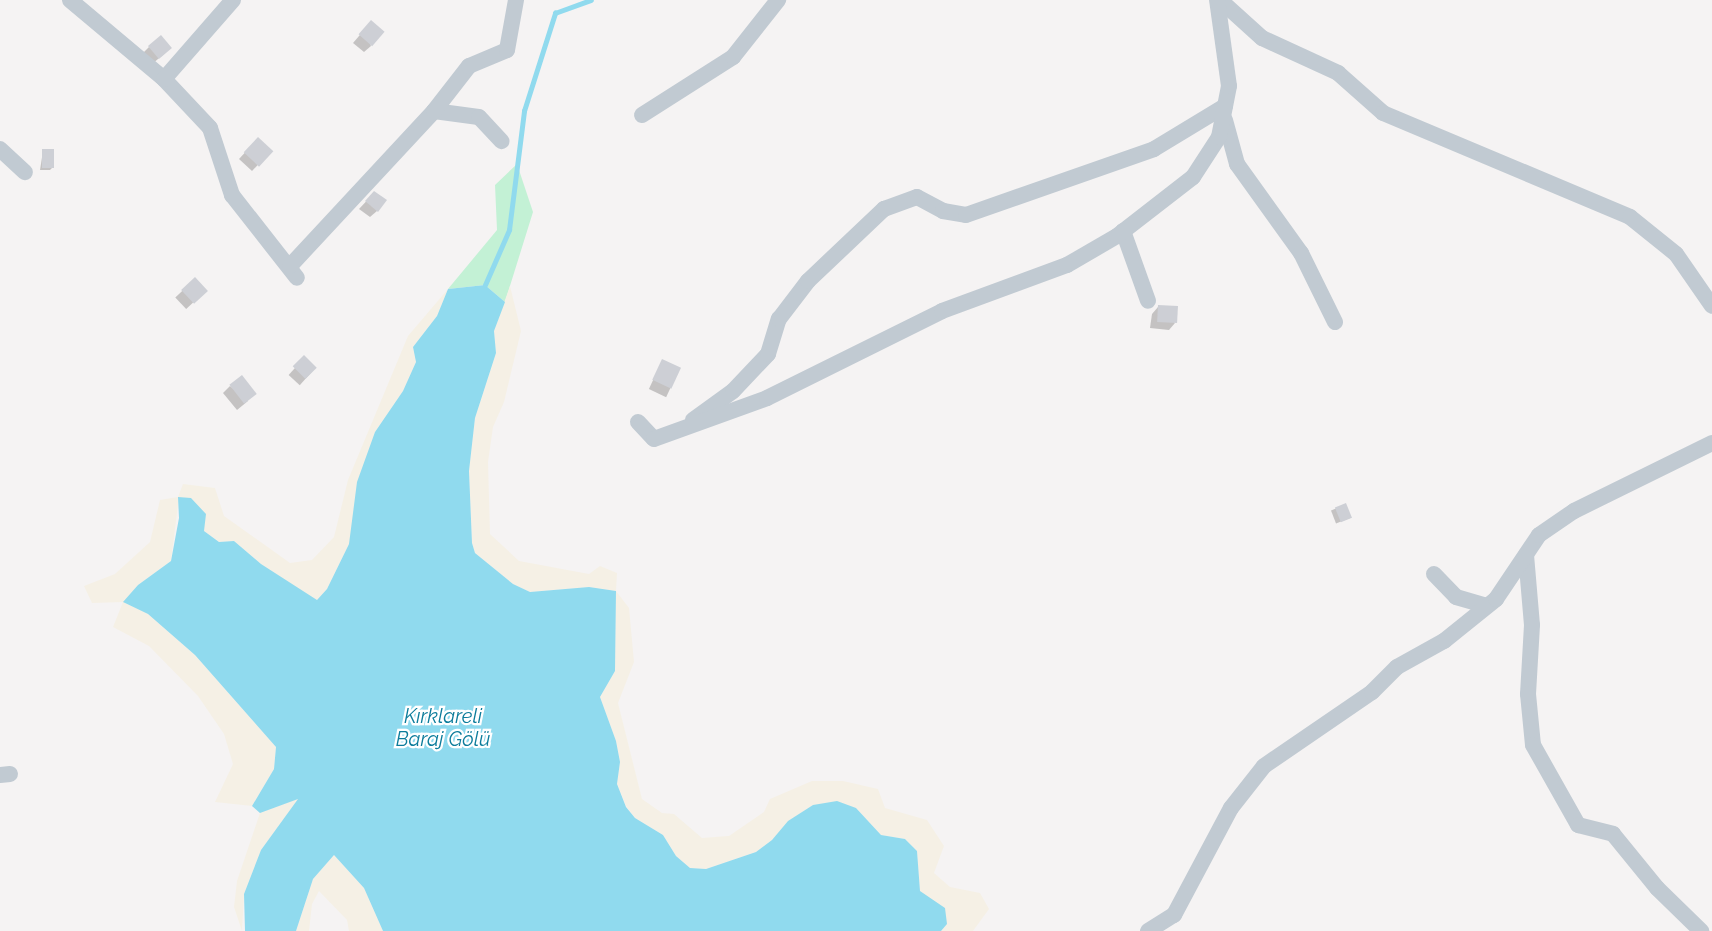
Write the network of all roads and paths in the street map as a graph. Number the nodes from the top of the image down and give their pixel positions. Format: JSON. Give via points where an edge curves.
{"nodes":[{"id":1,"x":70,"y":0,"type":"edge"},
{"id":2,"x":233,"y":0,"type":"edge"},
{"id":3,"x":516,"y":0,"type":"edge"},
{"id":4,"x":778,"y":0,"type":"edge"},
{"id":5,"x":1219,"y":0,"type":"edge"},
{"id":6,"x":164,"y":79,"type":"junction"},
{"id":7,"x":434,"y":111,"type":"junction"},
{"id":8,"x":1224,"y":111,"type":"junction"},
{"id":9,"x":642,"y":115,"type":"dead end"},
{"id":10,"x":501,"y":141,"type":"dead end"},
{"id":11,"x":0,"y":149,"type":"edge"},
{"id":12,"x":25,"y":172,"type":"dead end"},
{"id":13,"x":1123,"y":231,"type":"junction"},
{"id":14,"x":1148,"y":301,"type":"dead end"},
{"id":15,"x":1712,"y":306,"type":"edge"},
{"id":16,"x":1335,"y":322,"type":"dead end"},
{"id":17,"x":638,"y":422,"type":"dead end"},
{"id":18,"x":679,"y":430,"type":"junction"},
{"id":19,"x":1712,"y":443,"type":"edge"},
{"id":20,"x":1526,"y":555,"type":"junction"},
{"id":21,"x":1434,"y":574,"type":"dead end"},
{"id":22,"x":1487,"y":606,"type":"junction"},
{"id":23,"x":1148,"y":931,"type":"edge"},
{"id":24,"x":1701,"y":931,"type":"edge"}],
"edges":[{"from":1,"to":6,"type":"street"},
{"from":2,"to":6,"type":"street"},
{"from":3,"to":7,"type":"street","via":[[507,50],[470,66]]},
{"from":4,"to":9,"type":"street","via":[[734,57]]},
{"from":5,"to":8,"type":"street","via":[[1229,86]]},
{"from":5,"to":15,"type":"street","via":[[1262,38],[1338,73],[1383,113],[1630,217],[1676,254]]},
{"from":6,"to":7,"type":"street","via":[[210,128],[232,195],[293,272]]},
{"from":7,"to":10,"type":"street","via":[[479,117]]},
{"from":8,"to":13,"type":"street","via":[[1219,137],[1193,177]]},
{"from":8,"to":16,"type":"street","via":[[1238,165],[1301,253]]},
{"from":8,"to":18,"type":"street","via":[[1154,149],[966,216],[943,211],[917,197],[884,209],[808,281],[779,319],[768,354],[733,391]]},
{"from":11,"to":12,"type":"street"},
{"from":13,"to":14,"type":"street"},
{"from":13,"to":18,"type":"street","via":[[1067,265],[942,311],[777,394]]},
{"from":17,"to":18,"type":"street","via":[[654,439]]},
{"from":19,"to":20,"type":"street","via":[[1574,511],[1539,534]]},
{"from":20,"to":22,"type":"street"},
{"from":20,"to":24,"type":"street","via":[[1532,625],[1528,694],[1533,745],[1578,825],[1613,834],[1657,888]]},
{"from":21,"to":22,"type":"street","via":[[1456,597]]},
{"from":22,"to":23,"type":"street","via":[[1264,766],[1231,808],[1174,915]]}]}
